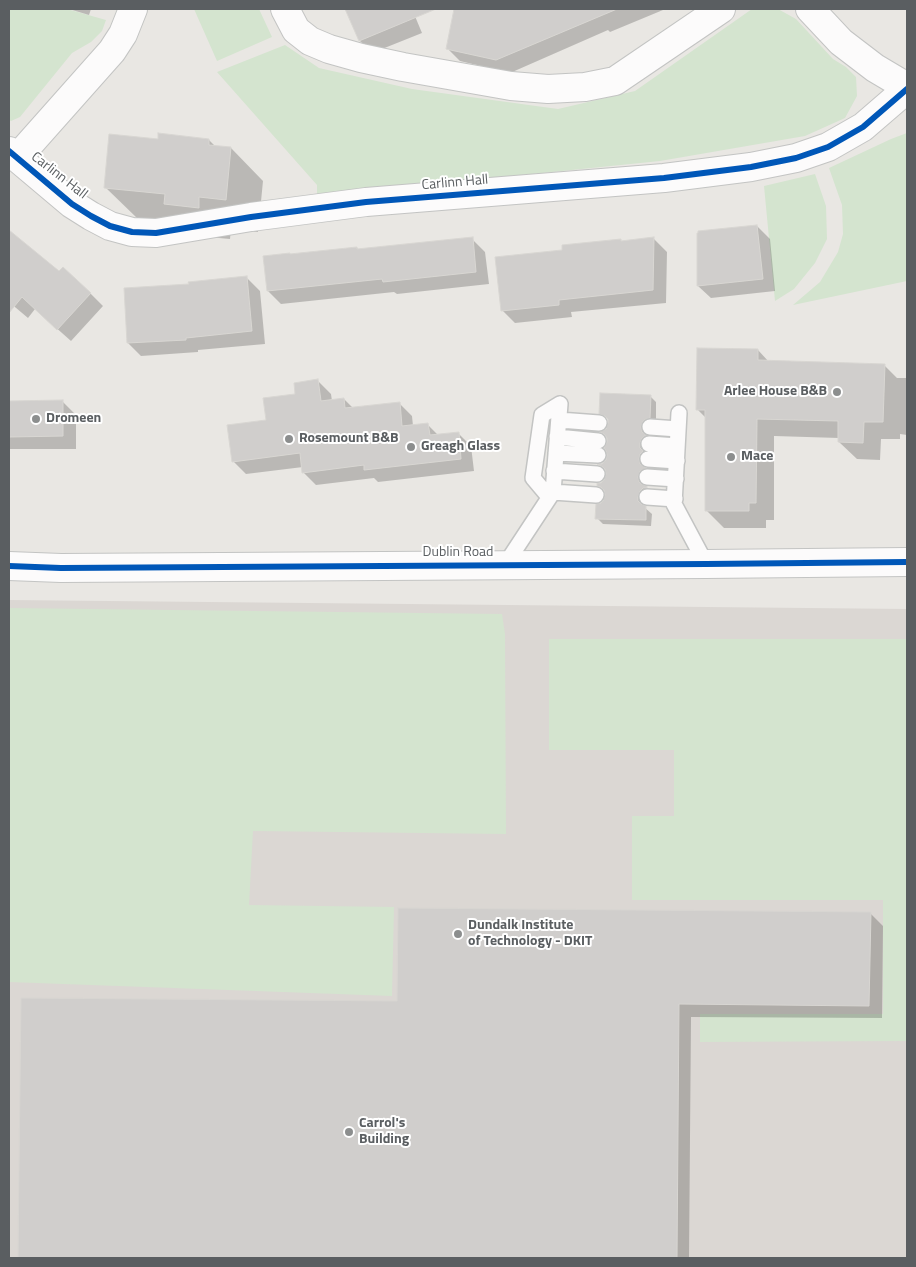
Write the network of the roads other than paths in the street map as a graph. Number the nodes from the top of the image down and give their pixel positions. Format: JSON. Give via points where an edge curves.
{"nodes":[{"id":1,"x":133,"y":9,"type":"edge"},
{"id":2,"x":285,"y":9,"type":"edge"},
{"id":3,"x":721,"y":9,"type":"edge"},
{"id":4,"x":810,"y":9,"type":"edge"},
{"id":5,"x":907,"y":88,"type":"edge"},
{"id":6,"x":13,"y":155,"type":"edge"},
{"id":7,"x":679,"y":413,"type":"dead end"},
{"id":8,"x":559,"y":420,"type":"junction"},
{"id":9,"x":599,"y":423,"type":"dead end"},
{"id":10,"x":650,"y":427,"type":"dead end"},
{"id":11,"x":678,"y":429,"type":"junction"},
{"id":12,"x":557,"y":437,"type":"junction"},
{"id":13,"x":649,"y":452,"type":"dead end"},
{"id":14,"x":556,"y":453,"type":"junction"},
{"id":15,"x":677,"y":453,"type":"junction"},
{"id":16,"x":554,"y":472,"type":"junction"},
{"id":17,"x":597,"y":474,"type":"dead end"},
{"id":18,"x":647,"y":477,"type":"dead end"},
{"id":19,"x":676,"y":479,"type":"junction"},
{"id":20,"x":596,"y":494,"type":"dead end"},
{"id":21,"x":551,"y":495,"type":"junction"},
{"id":22,"x":647,"y":497,"type":"dead end"},
{"id":23,"x":674,"y":499,"type":"junction"},
{"id":24,"x":907,"y":562,"type":"edge"},
{"id":25,"x":706,"y":564,"type":"junction"},
{"id":26,"x":505,"y":565,"type":"junction"},
{"id":27,"x":9,"y":566,"type":"edge"}],
"edges":[{"from":1,"to":6,"type":"street","name":"Carlinn Hall","via":[[112,51]]},
{"from":2,"to":3,"type":"street","via":[[296,30],[310,41],[329,49],[403,67],[511,86],[548,88],[585,87],[615,81]]},
{"from":4,"to":5,"type":"street","name":"Carlinn Hall","via":[[841,42]]},
{"from":5,"to":6,"type":"street","name":"Carlinn Hall","via":[[863,127],[828,146],[796,158],[751,167],[664,178],[366,202],[251,216],[156,233],[132,232],[91,216]]},
{"from":7,"to":11,"type":"lane"},
{"from":8,"to":9,"type":"lane"},
{"from":8,"to":12,"type":"lane"},
{"from":8,"to":21,"type":"lane","via":[[560,404],[542,415],[533,478]]},
{"from":10,"to":11,"type":"lane"},
{"from":11,"to":15,"type":"lane"},
{"from":12,"to":14,"type":"lane"},
{"from":12,"to":14,"type":"lane","via":[[598,448]]},
{"from":13,"to":15,"type":"lane"},
{"from":14,"to":16,"type":"lane"},
{"from":15,"to":19,"type":"lane"},
{"from":16,"to":17,"type":"lane"},
{"from":16,"to":21,"type":"lane"},
{"from":18,"to":19,"type":"lane"},
{"from":19,"to":23,"type":"lane"},
{"from":20,"to":21,"type":"lane"},
{"from":21,"to":26,"type":"lane"},
{"from":22,"to":23,"type":"lane"},
{"from":23,"to":25,"type":"lane"},
{"from":24,"to":25,"type":"street","name":"Dublin Road"},
{"from":25,"to":26,"type":"street","name":"Dublin Road"},
{"from":26,"to":27,"type":"street","name":"Dublin Road"}]}
